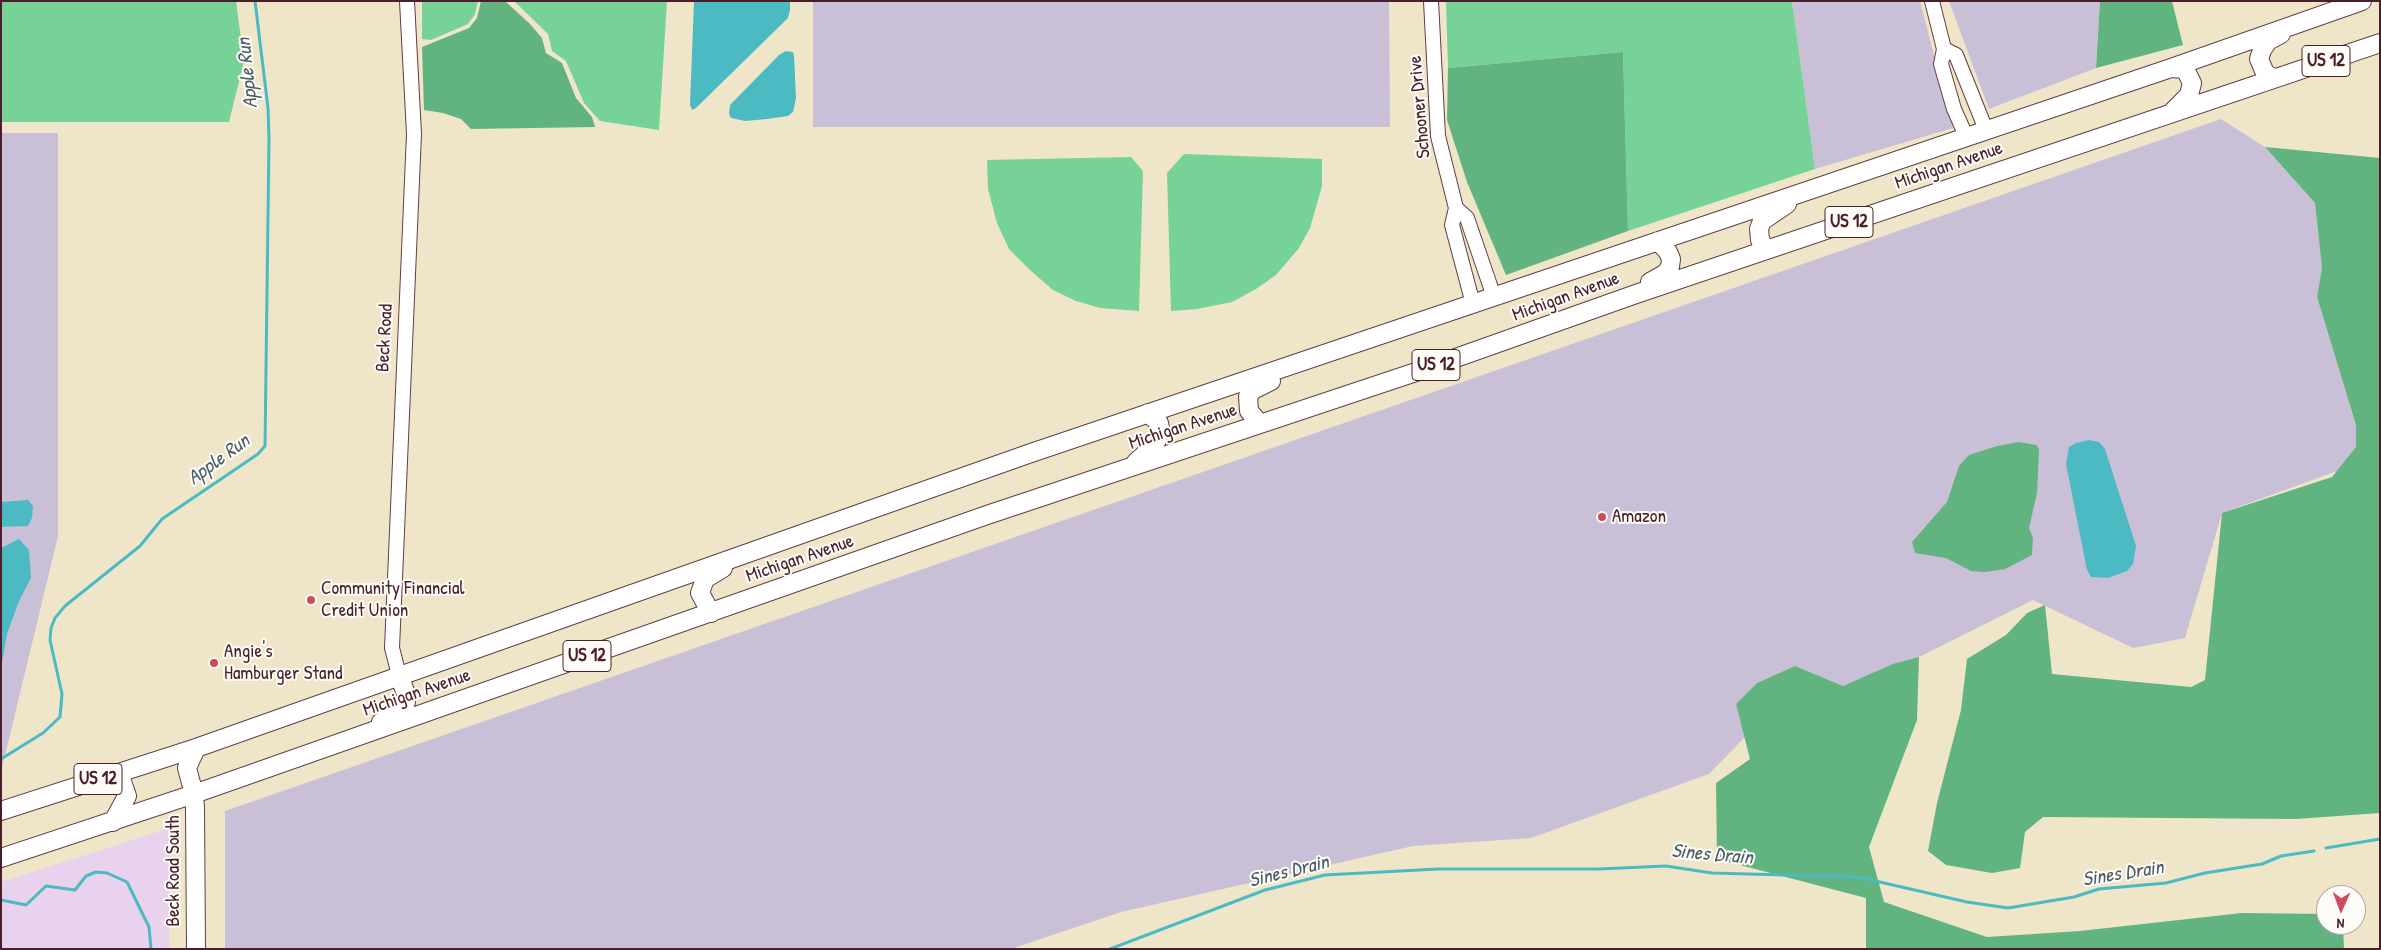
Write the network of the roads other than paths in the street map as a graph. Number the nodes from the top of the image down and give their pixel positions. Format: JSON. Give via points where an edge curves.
{"nodes":[{"id":1,"x":407,"y":1,"type":"edge"},
{"id":2,"x":1431,"y":1,"type":"edge"},
{"id":3,"x":1932,"y":1,"type":"edge"},
{"id":4,"x":2362,"y":1,"type":"edge"},
{"id":5,"x":2308,"y":19,"type":"junction"},
{"id":6,"x":2380,"y":43,"type":"edge"},
{"id":7,"x":1944,"y":48,"type":"junction"},
{"id":8,"x":2171,"y":68,"type":"junction"},
{"id":9,"x":2273,"y":78,"type":"junction"},
{"id":10,"x":2170,"y":114,"type":"junction"},
{"id":11,"x":1986,"y":130,"type":"junction"},
{"id":12,"x":1966,"y":136,"type":"junction"},
{"id":13,"x":1813,"y":188,"type":"junction"},
{"id":14,"x":1456,"y":208,"type":"junction"},
{"id":15,"x":1658,"y":241,"type":"junction"},
{"id":16,"x":1766,"y":250,"type":"junction"},
{"id":17,"x":1636,"y":294,"type":"junction"},
{"id":18,"x":1494,"y":297,"type":"junction"},
{"id":19,"x":1473,"y":304,"type":"junction"},
{"id":20,"x":1326,"y":354,"type":"junction"},
{"id":21,"x":1148,"y":413,"type":"junction"},
{"id":22,"x":1260,"y":424,"type":"junction"},
{"id":23,"x":1130,"y":467,"type":"junction"},
{"id":24,"x":752,"y":551,"type":"junction"},
{"id":25,"x":711,"y":613,"type":"junction"},
{"id":26,"x":399,"y":675,"type":"junction"},
{"id":27,"x":362,"y":735,"type":"junction"},
{"id":28,"x":196,"y":748,"type":"junction"},
{"id":29,"x":119,"y":773,"type":"junction"},
{"id":30,"x":194,"y":794,"type":"junction"},
{"id":31,"x":1,"y":811,"type":"edge"},
{"id":32,"x":112,"y":822,"type":"junction"},
{"id":33,"x":1,"y":858,"type":"edge"},
{"id":34,"x":196,"y":949,"type":"edge"}],
"edges":[{"from":1,"to":26,"type":"street","name":"Beck Road","via":[[414,134],[392,648]]},
{"from":2,"to":14,"type":"street","name":"Schooner Drive","via":[[1438,136]]},
{"from":3,"to":7,"type":"street"},
{"from":4,"to":5,"type":"main road","name":"Michigan Avenue","number":"US 12"},
{"from":5,"to":8,"type":"main road","name":"Michigan Avenue","number":"US 12"},
{"from":5,"to":9,"type":"main road","via":[[2268,41],[2262,50],[2259,59],[2262,67]]},
{"from":6,"to":9,"type":"main road","name":"Michigan Avenue","number":"US 12"},
{"from":7,"to":11,"type":"street","via":[[1956,55]]},
{"from":7,"to":12,"type":"street","via":[[1941,64]]},
{"from":8,"to":10,"type":"main road","via":[[2186,69],[2192,83],[2189,95]]},
{"from":8,"to":11,"type":"main road","name":"Michigan Avenue","number":"US 12"},
{"from":9,"to":10,"type":"main road","name":"Michigan Avenue","number":"US 12"},
{"from":10,"to":16,"type":"main road","name":"Michigan Avenue","number":"US 12"},
{"from":11,"to":12,"type":"main road","name":"Michigan Avenue","number":"US 12"},
{"from":12,"to":13,"type":"main road","name":"Michigan Avenue","number":"US 12"},
{"from":13,"to":15,"type":"main road","name":"Michigan Avenue","number":"US 12"},
{"from":13,"to":16,"type":"main road","via":[[1762,221],[1760,235]]},
{"from":14,"to":18,"type":"street","name":"Schooner Drive","via":[[1467,218]]},
{"from":14,"to":19,"type":"street","name":"Schooner Drive","via":[[1452,225]]},
{"from":15,"to":17,"type":"main road","via":[[1668,252],[1670,267]]},
{"from":15,"to":18,"type":"main road","name":"Michigan Avenue","number":"US 12"},
{"from":16,"to":17,"type":"main road","name":"Michigan Avenue","number":"US 12"},
{"from":17,"to":22,"type":"main road","name":"Michigan Avenue","number":"US 12"},
{"from":18,"to":19,"type":"main road","name":"Michigan Avenue","number":"US 12"},
{"from":19,"to":20,"type":"main road","name":"Michigan Avenue","number":"US 12"},
{"from":20,"to":21,"type":"main road","name":"Michigan Avenue","number":"US 12"},
{"from":20,"to":22,"type":"main road","via":[[1253,390],[1247,404]]},
{"from":21,"to":23,"type":"main road","via":[[1159,423],[1159,438]]},
{"from":21,"to":24,"type":"main road","name":"Michigan Avenue","number":"US 12"},
{"from":22,"to":23,"type":"main road","name":"Michigan Avenue","number":"US 12"},
{"from":23,"to":25,"type":"main road","name":"Michigan Avenue","number":"US 12"},
{"from":24,"to":25,"type":"main road","via":[[705,579],[700,593]]},
{"from":24,"to":26,"type":"main road","name":"Michigan Avenue","number":"US 12"},
{"from":25,"to":27,"type":"main road","name":"Michigan Avenue","number":"US 12"},
{"from":26,"to":27,"type":"main road","via":[[406,702],[401,709]]},
{"from":26,"to":28,"type":"main road","name":"Michigan Avenue","number":"US 12"},
{"from":27,"to":30,"type":"main road","name":"Michigan Avenue","number":"US 12"},
{"from":28,"to":29,"type":"main road","name":"Michigan Avenue","number":"US 12"},
{"from":28,"to":30,"type":"main road","name":"Beck Road South","via":[[187,768]]},
{"from":29,"to":31,"type":"main road","name":"Michigan Avenue","number":"US 12"},
{"from":29,"to":32,"type":"main road","via":[[127,796]]},
{"from":30,"to":32,"type":"main road","name":"Michigan Avenue","number":"US 12"},
{"from":30,"to":34,"type":"main road","name":"Beck Road South"},
{"from":32,"to":33,"type":"main road","name":"Michigan Avenue","number":"US 12"}]}
